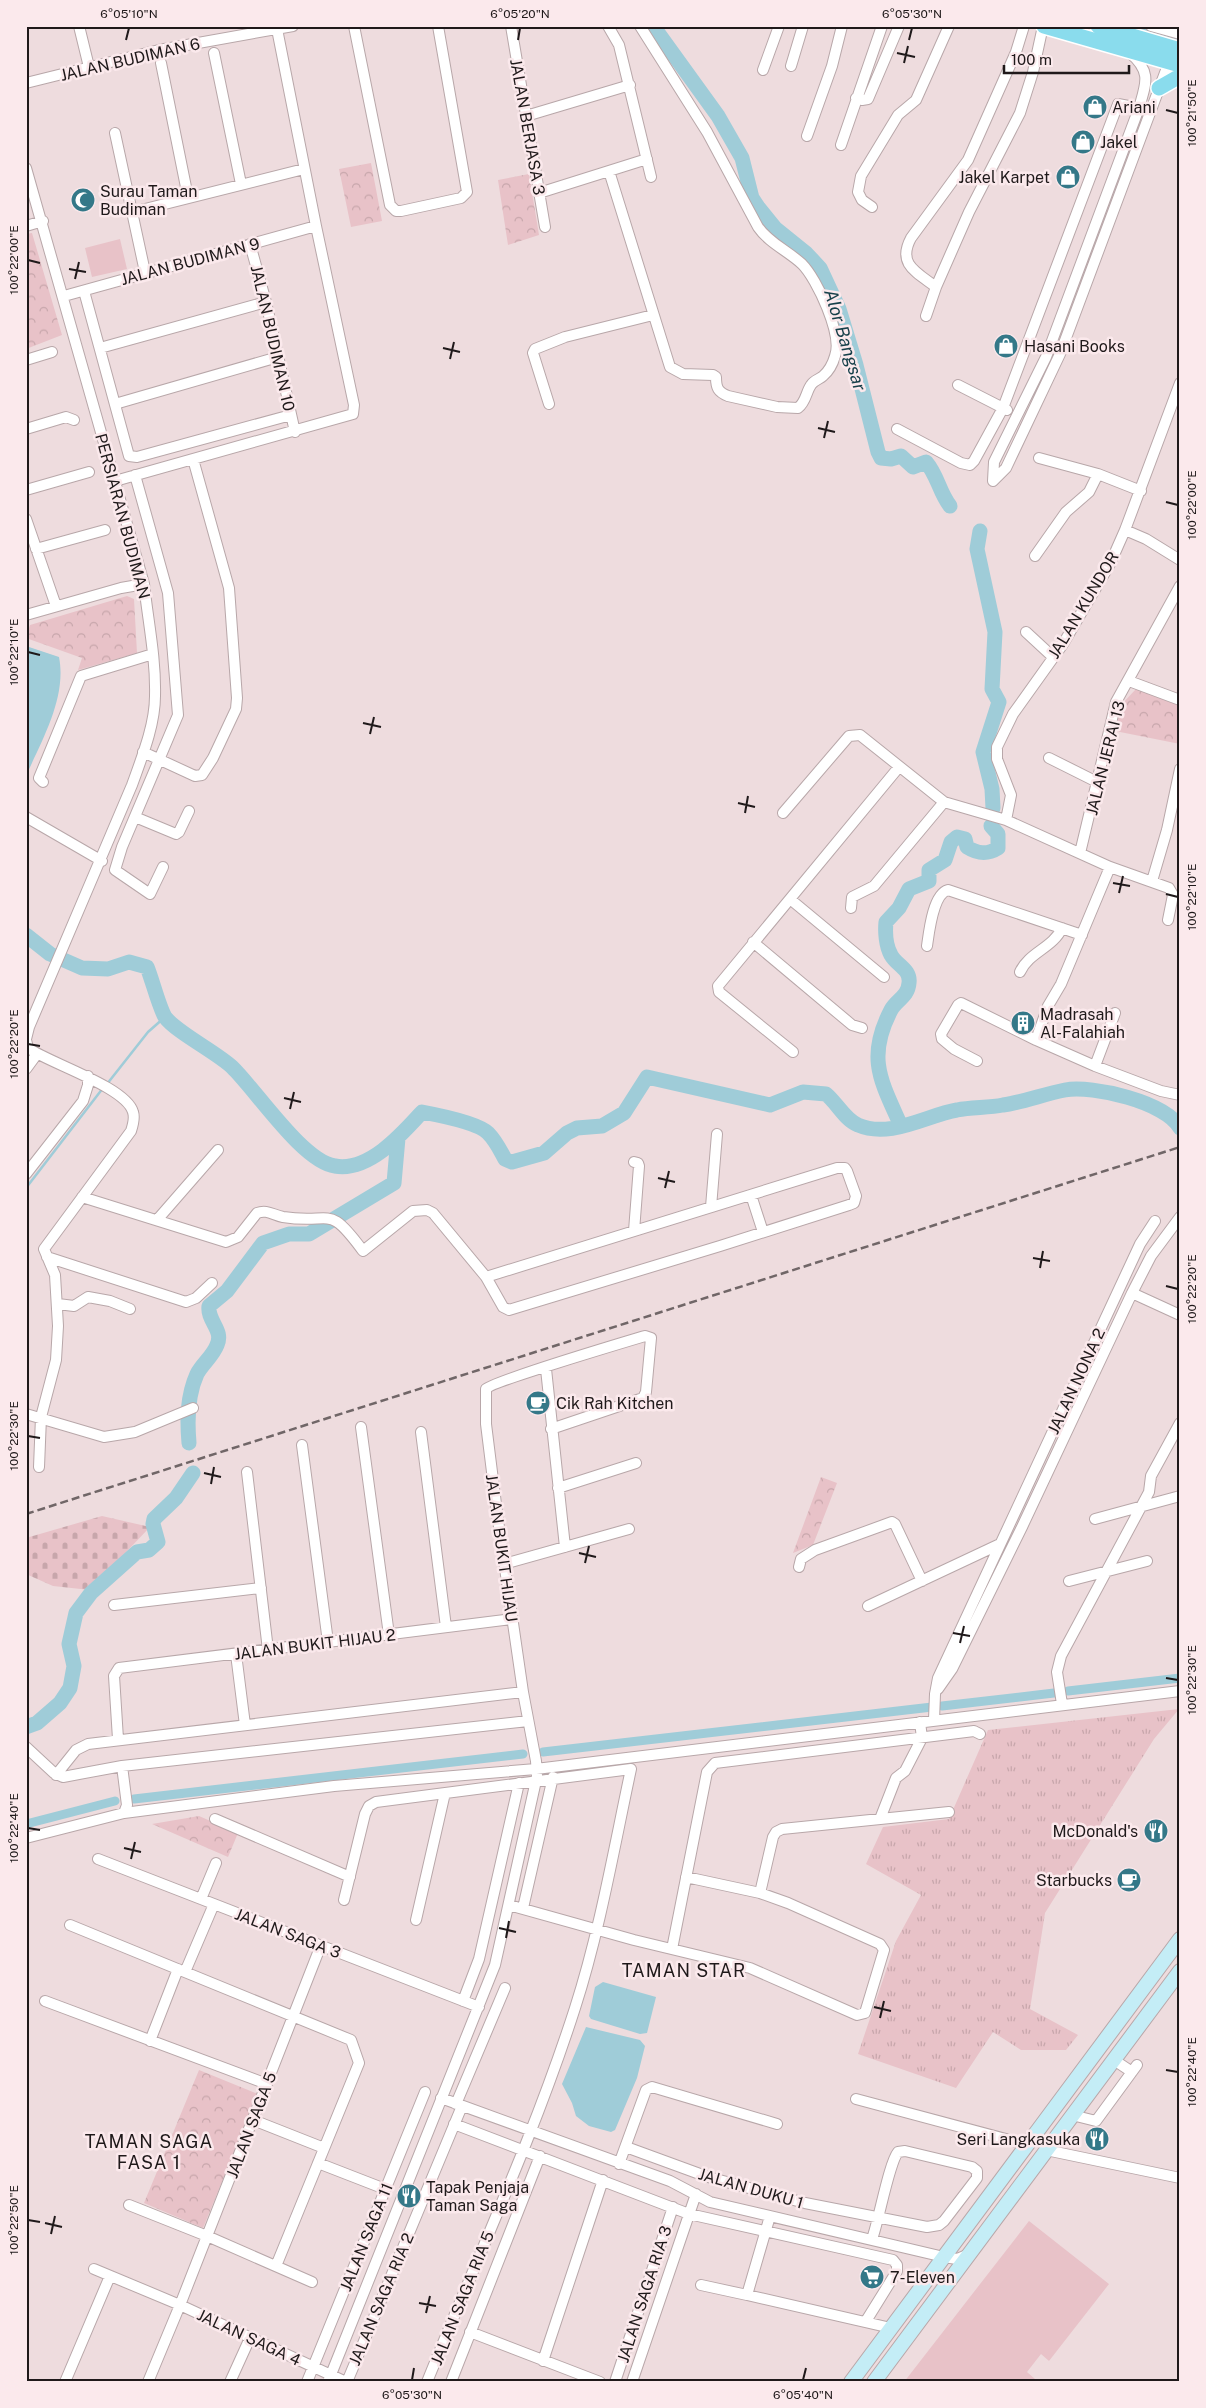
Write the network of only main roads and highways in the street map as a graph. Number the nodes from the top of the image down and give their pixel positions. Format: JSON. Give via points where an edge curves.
{"nodes":[{"id":1,"x":1043,"y":26,"type":"edge"},
{"id":2,"x":1098,"y":26,"type":"edge"},
{"id":3,"x":1180,"y":50,"type":"edge"},
{"id":4,"x":1174,"y":63,"type":"edge"},
{"id":5,"x":1180,"y":76,"type":"edge"},
{"id":6,"x":1159,"y":88,"type":"road end"},
{"id":7,"x":1180,"y":1939,"type":"edge"},
{"id":8,"x":1178,"y":1976,"type":"edge"},
{"id":9,"x":1144,"y":1988,"type":"junction"},
{"id":10,"x":1161,"y":1996,"type":"junction"},
{"id":11,"x":850,"y":2382,"type":"edge"},
{"id":12,"x":874,"y":2382,"type":"edge"}],
"edges":[{"from":1,"to":4,"type":"main road"},
{"from":2,"to":3,"type":"main road"},
{"from":5,"to":6,"type":"main road"},
{"from":7,"to":9,"type":"main road"},
{"from":8,"to":10,"type":"main road"},
{"from":9,"to":10,"type":"main road","via":[[1157,1984]]},
{"from":9,"to":11,"type":"main road"},
{"from":10,"to":12,"type":"main road"}]}
